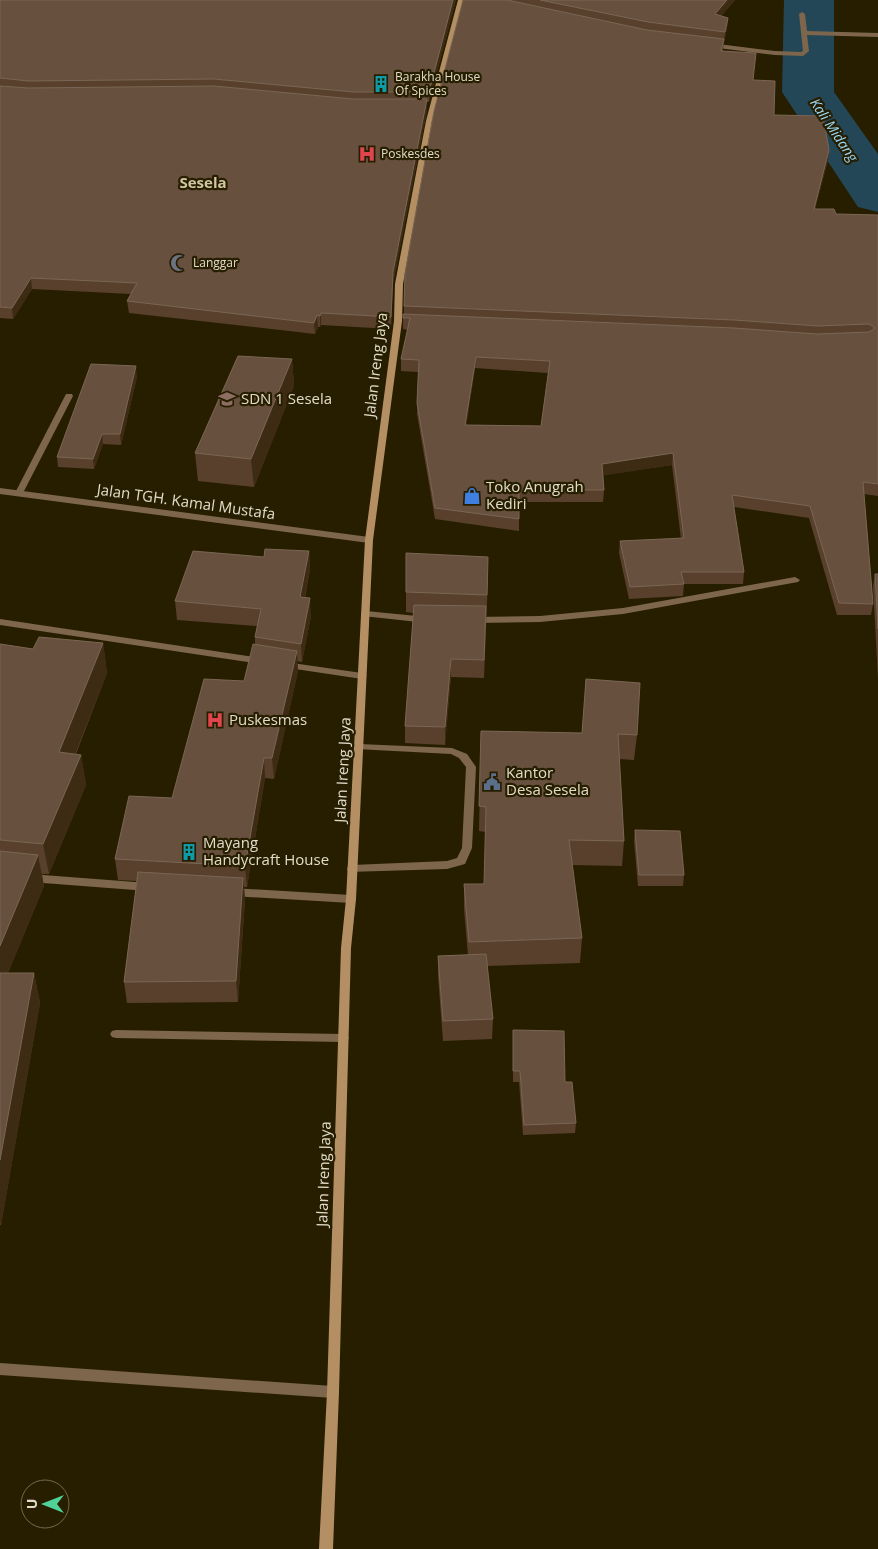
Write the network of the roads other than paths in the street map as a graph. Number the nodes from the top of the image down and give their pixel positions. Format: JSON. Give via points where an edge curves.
{"nodes":[{"id":1,"x":461,"y":0,"type":"edge"},
{"id":2,"x":802,"y":14,"type":"dead end"},
{"id":3,"x":806,"y":32,"type":"junction"},
{"id":4,"x":877,"y":35,"type":"edge"},
{"id":5,"x":706,"y":44,"type":"edge"},
{"id":6,"x":69,"y":396,"type":"dead end"},
{"id":7,"x":0,"y":491,"type":"edge"},
{"id":8,"x":19,"y":494,"type":"junction"},
{"id":9,"x":369,"y":540,"type":"junction"},
{"id":10,"x":795,"y":580,"type":"dead end"},
{"id":11,"x":366,"y":614,"type":"junction"},
{"id":12,"x":436,"y":620,"type":"edge"},
{"id":13,"x":465,"y":620,"type":"edge"},
{"id":14,"x":0,"y":622,"type":"edge"},
{"id":15,"x":362,"y":676,"type":"junction"},
{"id":16,"x":359,"y":747,"type":"junction"},
{"id":17,"x":352,"y":869,"type":"junction"},
{"id":18,"x":19,"y":877,"type":"edge"},
{"id":19,"x":163,"y":888,"type":"edge"},
{"id":20,"x":222,"y":891,"type":"edge"},
{"id":21,"x":351,"y":898,"type":"junction"},
{"id":22,"x":116,"y":1034,"type":"dead end"},
{"id":23,"x":343,"y":1038,"type":"junction"},
{"id":24,"x":0,"y":1370,"type":"edge"},
{"id":25,"x":333,"y":1392,"type":"junction"},
{"id":26,"x":326,"y":1549,"type":"edge"}],
"edges":[{"from":1,"to":9,"type":"street","name":"Jalan Ireng Jaya","via":[[428,106],[399,284],[403,322]]},
{"from":2,"to":3,"type":"street"},
{"from":3,"to":4,"type":"street"},
{"from":3,"to":5,"type":"street","via":[[806,51],[803,54]]},
{"from":6,"to":8,"type":"street"},
{"from":7,"to":8,"type":"street","name":"Jalan TGH. Kamal Mustafa"},
{"from":8,"to":9,"type":"street","name":"Jalan TGH. Kamal Mustafa"},
{"from":9,"to":11,"type":"street","name":"Jalan Ireng Jaya"},
{"from":10,"to":13,"type":"street","via":[[623,611],[540,619]]},
{"from":11,"to":12,"type":"street"},
{"from":11,"to":15,"type":"street","name":"Jalan Ireng Jaya"},
{"from":14,"to":15,"type":"street"},
{"from":15,"to":16,"type":"street","name":"Jalan Ireng Jaya"},
{"from":16,"to":17,"type":"street","name":"Jalan Ireng Jaya"},
{"from":16,"to":17,"type":"street","via":[[452,751],[463,756],[470,767],[467,848],[461,861],[447,865]]},
{"from":17,"to":21,"type":"street","name":"Jalan Ireng Jaya"},
{"from":18,"to":19,"type":"street"},
{"from":20,"to":21,"type":"street"},
{"from":21,"to":23,"type":"street","name":"Jalan Ireng Jaya"},
{"from":22,"to":23,"type":"street"},
{"from":23,"to":25,"type":"street","name":"Jalan Ireng Jaya"},
{"from":24,"to":25,"type":"street"},
{"from":25,"to":26,"type":"street","name":"Jalan Ireng Jaya"}]}
